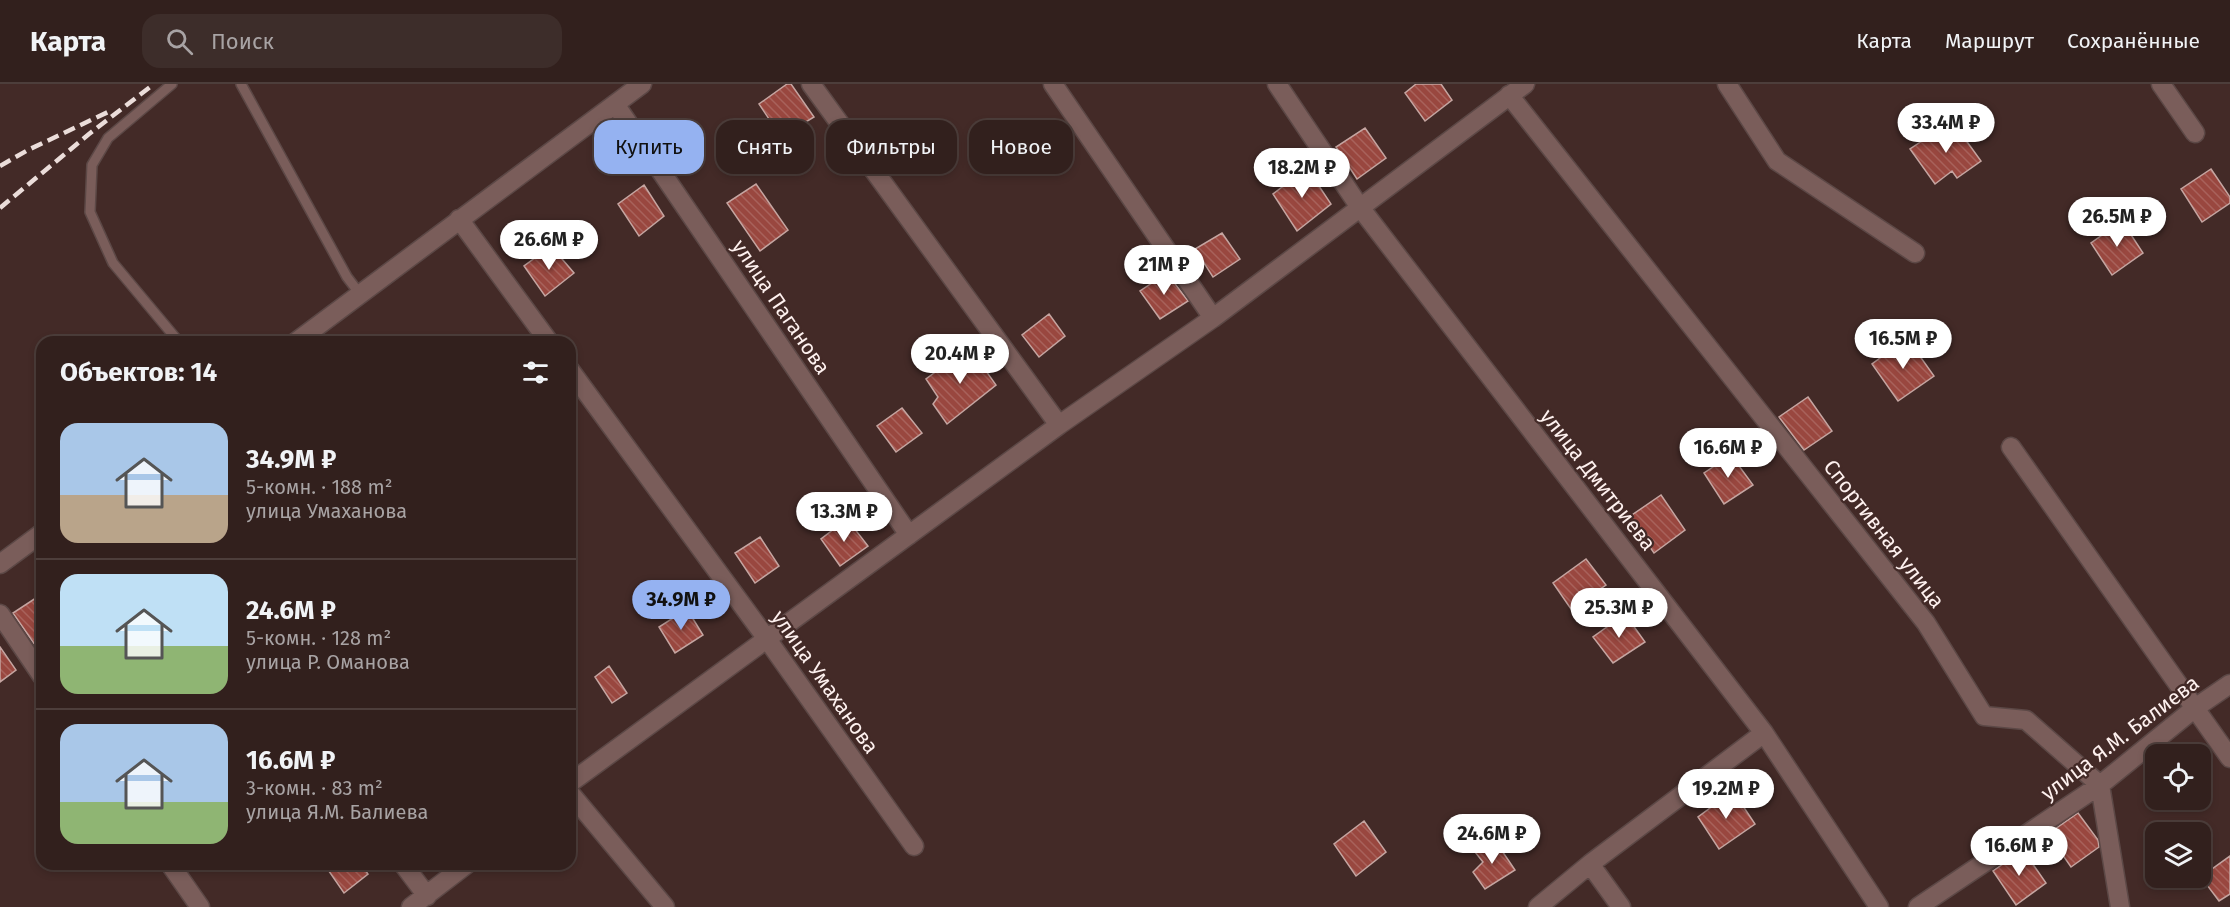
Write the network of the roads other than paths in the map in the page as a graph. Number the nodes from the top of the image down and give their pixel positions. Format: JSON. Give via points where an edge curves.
{"nodes":[{"id":1,"x":172,"y":84,"type":"edge"},
{"id":2,"x":241,"y":84,"type":"edge"},
{"id":3,"x":642,"y":84,"type":"edge"},
{"id":4,"x":812,"y":84,"type":"edge"},
{"id":5,"x":1053,"y":84,"type":"edge"},
{"id":6,"x":1277,"y":84,"type":"edge"},
{"id":7,"x":1525,"y":84,"type":"edge"},
{"id":8,"x":1727,"y":84,"type":"edge"},
{"id":9,"x":2161,"y":84,"type":"edge"},
{"id":10,"x":1505,"y":90,"type":"edge"},
{"id":11,"x":615,"y":104,"type":"junction"},
{"id":12,"x":2195,"y":133,"type":"dead end"},
{"id":13,"x":1359,"y":206,"type":"junction"},
{"id":14,"x":459,"y":219,"type":"junction"},
{"id":15,"x":1915,"y":253,"type":"dead end"},
{"id":16,"x":360,"y":294,"type":"junction"},
{"id":17,"x":1213,"y":318,"type":"junction"},
{"id":18,"x":173,"y":336,"type":"edge"},
{"id":19,"x":305,"y":336,"type":"edge"},
{"id":20,"x":545,"y":336,"type":"edge"},
{"id":21,"x":576,"y":378,"type":"edge"},
{"id":22,"x":1059,"y":425,"type":"junction"},
{"id":23,"x":2010,"y":447,"type":"dead end"},
{"id":24,"x":909,"y":535,"type":"junction"},
{"id":25,"x":36,"y":537,"type":"edge"},
{"id":26,"x":0,"y":564,"type":"edge"},
{"id":27,"x":0,"y":615,"type":"edge"},
{"id":28,"x":767,"y":639,"type":"junction"},
{"id":29,"x":36,"y":667,"type":"edge"},
{"id":30,"x":2230,"y":684,"type":"edge"},
{"id":31,"x":2195,"y":708,"type":"junction"},
{"id":32,"x":1764,"y":733,"type":"junction"},
{"id":33,"x":2230,"y":758,"type":"edge"},
{"id":34,"x":576,"y":779,"type":"edge"},
{"id":35,"x":2100,"y":786,"type":"junction"},
{"id":36,"x":576,"y":800,"type":"edge"},
{"id":37,"x":914,"y":846,"type":"dead end"},
{"id":38,"x":1590,"y":864,"type":"junction"},
{"id":39,"x":174,"y":870,"type":"edge"},
{"id":40,"x":407,"y":870,"type":"edge"},
{"id":41,"x":459,"y":870,"type":"edge"},
{"id":42,"x":426,"y":896,"type":"junction"},
{"id":43,"x":200,"y":907,"type":"edge"},
{"id":44,"x":411,"y":907,"type":"edge"},
{"id":45,"x":665,"y":907,"type":"edge"},
{"id":46,"x":1538,"y":907,"type":"edge"},
{"id":47,"x":1621,"y":907,"type":"edge"},
{"id":48,"x":1879,"y":907,"type":"edge"},
{"id":49,"x":1918,"y":907,"type":"edge"},
{"id":50,"x":2120,"y":907,"type":"edge"}],
"edges":[{"from":1,"to":18,"type":"lane","via":[[108,138],[92,165],[90,212],[113,263]]},
{"from":2,"to":16,"type":"lane"},
{"from":3,"to":11,"type":"street"},
{"from":4,"to":22,"type":"street"},
{"from":5,"to":17,"type":"street"},
{"from":6,"to":13,"type":"street","name":"улица Дмитриева"},
{"from":7,"to":10,"type":"street"},
{"from":8,"to":15,"type":"street","via":[[1777,161]]},
{"from":9,"to":12,"type":"street"},
{"from":10,"to":13,"type":"street"},
{"from":10,"to":35,"type":"street","name":"Спортивная улица","via":[[1926,623],[1984,716],[2026,720]]},
{"from":11,"to":14,"type":"street"},
{"from":11,"to":24,"type":"street","name":"улица Паганова"},
{"from":13,"to":17,"type":"street"},
{"from":13,"to":32,"type":"street","name":"улица Дмитриева"},
{"from":14,"to":16,"type":"street"},
{"from":14,"to":20,"type":"street"},
{"from":16,"to":19,"type":"street"},
{"from":17,"to":22,"type":"street"},
{"from":21,"to":28,"type":"street","name":"улица Умаханова"},
{"from":22,"to":24,"type":"street"},
{"from":23,"to":31,"type":"street"},
{"from":24,"to":28,"type":"street"},
{"from":25,"to":26,"type":"street"},
{"from":27,"to":29,"type":"street"},
{"from":28,"to":34,"type":"street"},
{"from":28,"to":37,"type":"street","name":"улица Умаханова"},
{"from":30,"to":31,"type":"street","name":"улица Я.М. Балиева"},
{"from":31,"to":33,"type":"street"},
{"from":31,"to":35,"type":"street","name":"улица Я.М. Балиева"},
{"from":32,"to":38,"type":"street"},
{"from":32,"to":48,"type":"street","name":"улица Дмитриева"},
{"from":35,"to":49,"type":"street","name":"улица Я.М. Балиева"},
{"from":35,"to":50,"type":"street"},
{"from":36,"to":45,"type":"street"},
{"from":38,"to":46,"type":"street"},
{"from":38,"to":47,"type":"street"},
{"from":39,"to":43,"type":"street"},
{"from":40,"to":42,"type":"street"},
{"from":41,"to":42,"type":"street"},
{"from":42,"to":44,"type":"street"}]}
